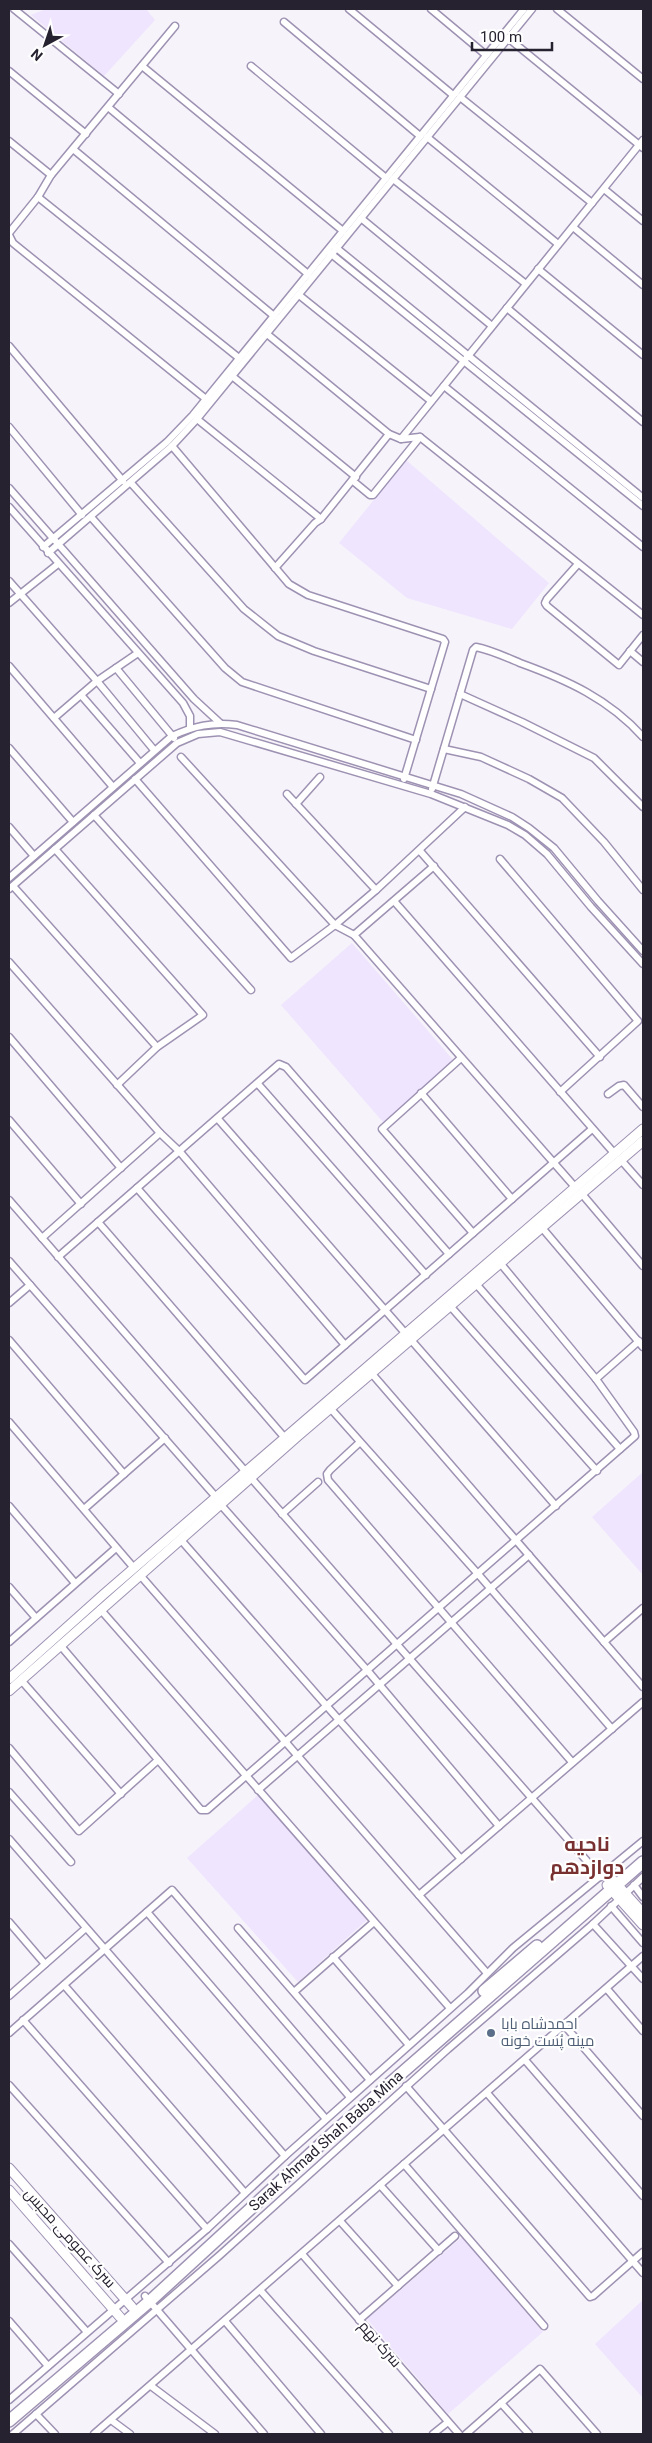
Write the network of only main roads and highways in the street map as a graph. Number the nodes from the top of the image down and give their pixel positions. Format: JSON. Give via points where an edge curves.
{"nodes":[{"id":1,"x":643,"y":1853,"type":"edge"},
{"id":2,"x":643,"y":1862,"type":"edge"},
{"id":3,"x":613,"y":1887,"type":"junction"},
{"id":4,"x":150,"y":2302,"type":"junction"},
{"id":5,"x":9,"y":2412,"type":"edge"},
{"id":6,"x":9,"y":2421,"type":"edge"}],
"edges":[{"from":1,"to":3,"type":"highway"},
{"from":2,"to":3,"type":"highway"},
{"from":3,"to":4,"type":"highway","via":[[327,2128]]},
{"from":4,"to":5,"type":"highway","via":[[129,2304],[117,2313]]},
{"from":4,"to":6,"type":"highway"}]}
